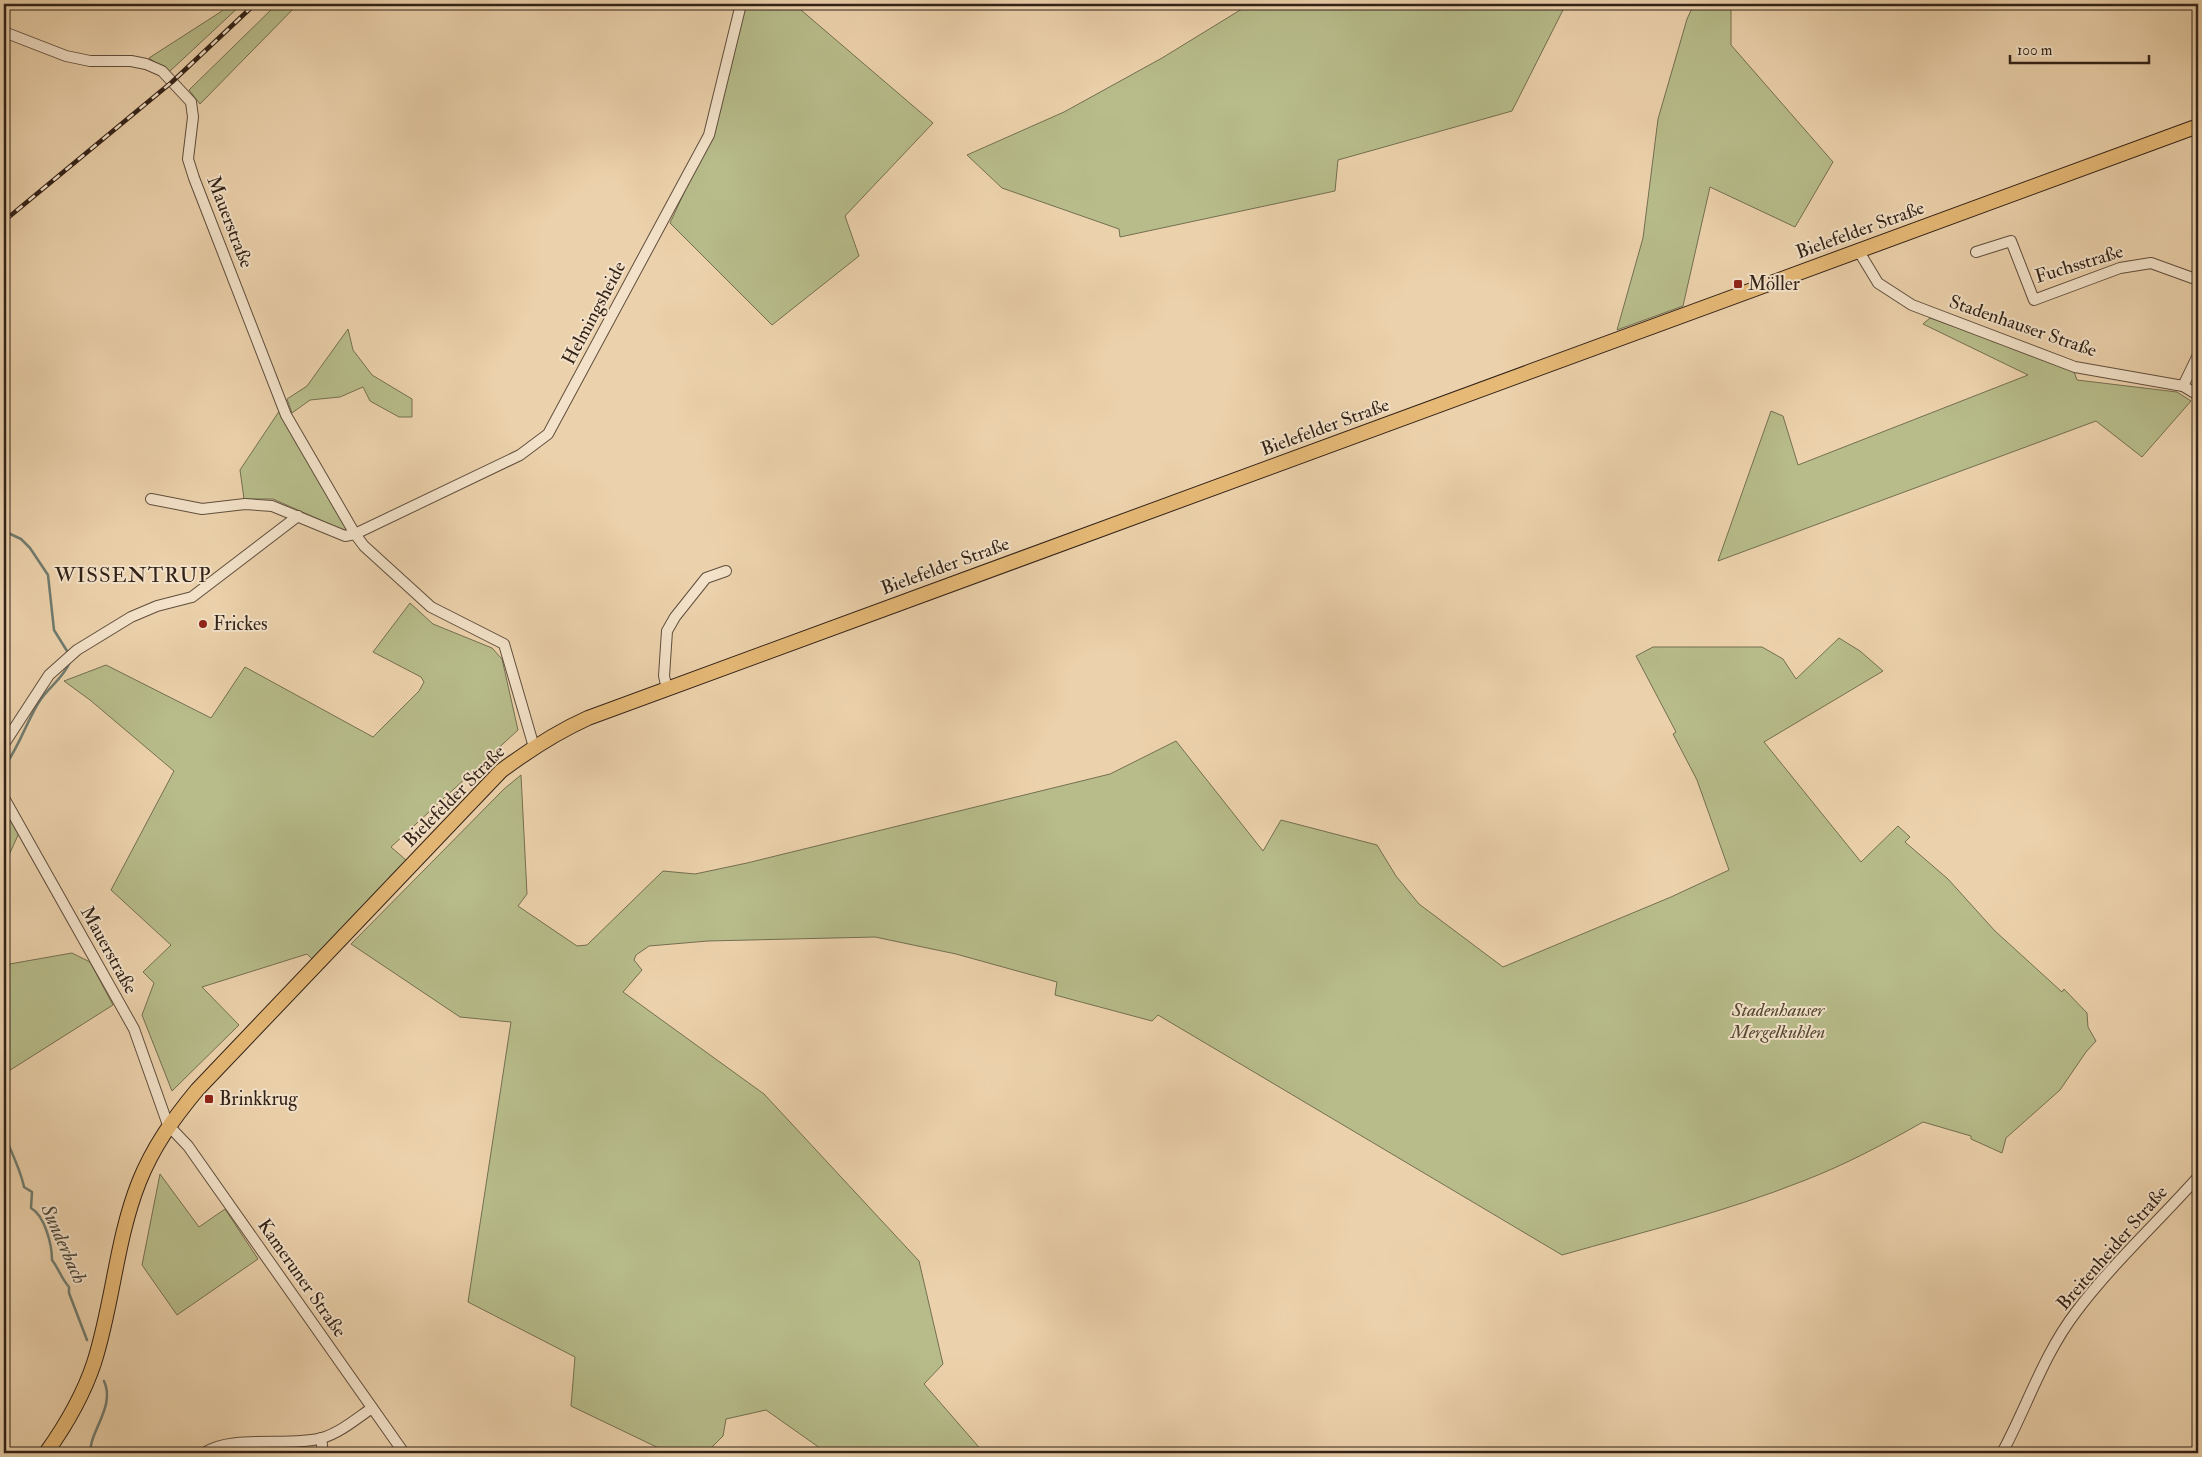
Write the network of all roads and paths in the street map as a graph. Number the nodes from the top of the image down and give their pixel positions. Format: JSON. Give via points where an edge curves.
{"nodes":[{"id":1,"x":741,"y":4,"type":"edge"},
{"id":2,"x":4,"y":32,"type":"edge"},
{"id":3,"x":2198,"y":126,"type":"edge"},
{"id":4,"x":1858,"y":250,"type":"junction"},
{"id":5,"x":1976,"y":252,"type":"dead end"},
{"id":6,"x":2198,"y":280,"type":"edge"},
{"id":7,"x":2198,"y":355,"type":"edge"},
{"id":8,"x":2184,"y":386,"type":"junction"},
{"id":9,"x":2198,"y":395,"type":"edge"},
{"id":10,"x":151,"y":499,"type":"dead end"},
{"id":11,"x":298,"y":516,"type":"junction"},
{"id":12,"x":355,"y":534,"type":"junction"},
{"id":13,"x":726,"y":571,"type":"dead end"},
{"id":14,"x":667,"y":689,"type":"junction"},
{"id":15,"x":4,"y":744,"type":"edge"},
{"id":16,"x":534,"y":747,"type":"junction"},
{"id":17,"x":4,"y":798,"type":"edge"},
{"id":18,"x":168,"y":1125,"type":"junction"},
{"id":19,"x":2198,"y":1177,"type":"edge"},
{"id":20,"x":372,"y":1408,"type":"junction"},
{"id":21,"x":321,"y":1438,"type":"junction"},
{"id":22,"x":46,"y":1453,"type":"edge"},
{"id":23,"x":204,"y":1453,"type":"edge"},
{"id":24,"x":323,"y":1453,"type":"edge"},
{"id":25,"x":404,"y":1453,"type":"edge"},
{"id":26,"x":2002,"y":1453,"type":"edge"}],
"edges":[{"from":1,"to":12,"type":"street","name":"Helmingsheide","via":[[708,134],[554,426],[520,455]]},
{"from":2,"to":12,"type":"street","name":"Mauerstraße","via":[[66,56],[90,61],[146,64],[162,71],[191,102],[193,117],[188,159],[194,178],[286,415]]},
{"from":3,"to":4,"type":"main road","name":"Bielefelder Straße"},
{"from":4,"to":8,"type":"street","name":"Stadenhauser Straße","via":[[1878,283],[1912,305],[2075,367]]},
{"from":4,"to":14,"type":"main road","name":"Bielefelder Straße"},
{"from":5,"to":6,"type":"street","name":"Fuchsstraße","via":[[2012,240],[2034,300],[2120,268],[2151,263]]},
{"from":7,"to":8,"type":"street"},
{"from":8,"to":9,"type":"street","name":"Stadenhauser Straße"},
{"from":10,"to":11,"type":"street","via":[[202,509],[245,504],[272,506]]},
{"from":11,"to":12,"type":"street","via":[[345,536]]},
{"from":11,"to":15,"type":"street","via":[[192,597],[131,617],[77,650],[49,676]]},
{"from":12,"to":16,"type":"street","name":"Mauerstraße","via":[[431,607],[504,644]]},
{"from":13,"to":14,"type":"street","via":[[706,578],[667,631],[664,676]]},
{"from":14,"to":16,"type":"main road","name":"Bielefelder Straße","via":[[588,718]]},
{"from":16,"to":18,"type":"main road","name":"Bielefelder Straße","via":[[501,771],[197,1090]]},
{"from":17,"to":18,"type":"street","name":"Mauerstraße","via":[[134,1029]]},
{"from":18,"to":20,"type":"street","name":"Kameruner Straße","via":[[188,1146]]},
{"from":18,"to":22,"type":"main road","name":"Bielefelder Straße","via":[[146,1164],[130,1208],[99,1344],[87,1382],[68,1420]]},
{"from":19,"to":26,"type":"street","name":"Breitenheider Straße","via":[[2075,1313],[2053,1349]]},
{"from":20,"to":21,"type":"street","via":[[341,1430]]},
{"from":20,"to":25,"type":"street","name":"Kameruner Straße"},
{"from":21,"to":23,"type":"street","via":[[229,1445]]},
{"from":21,"to":24,"type":"street"}]}
